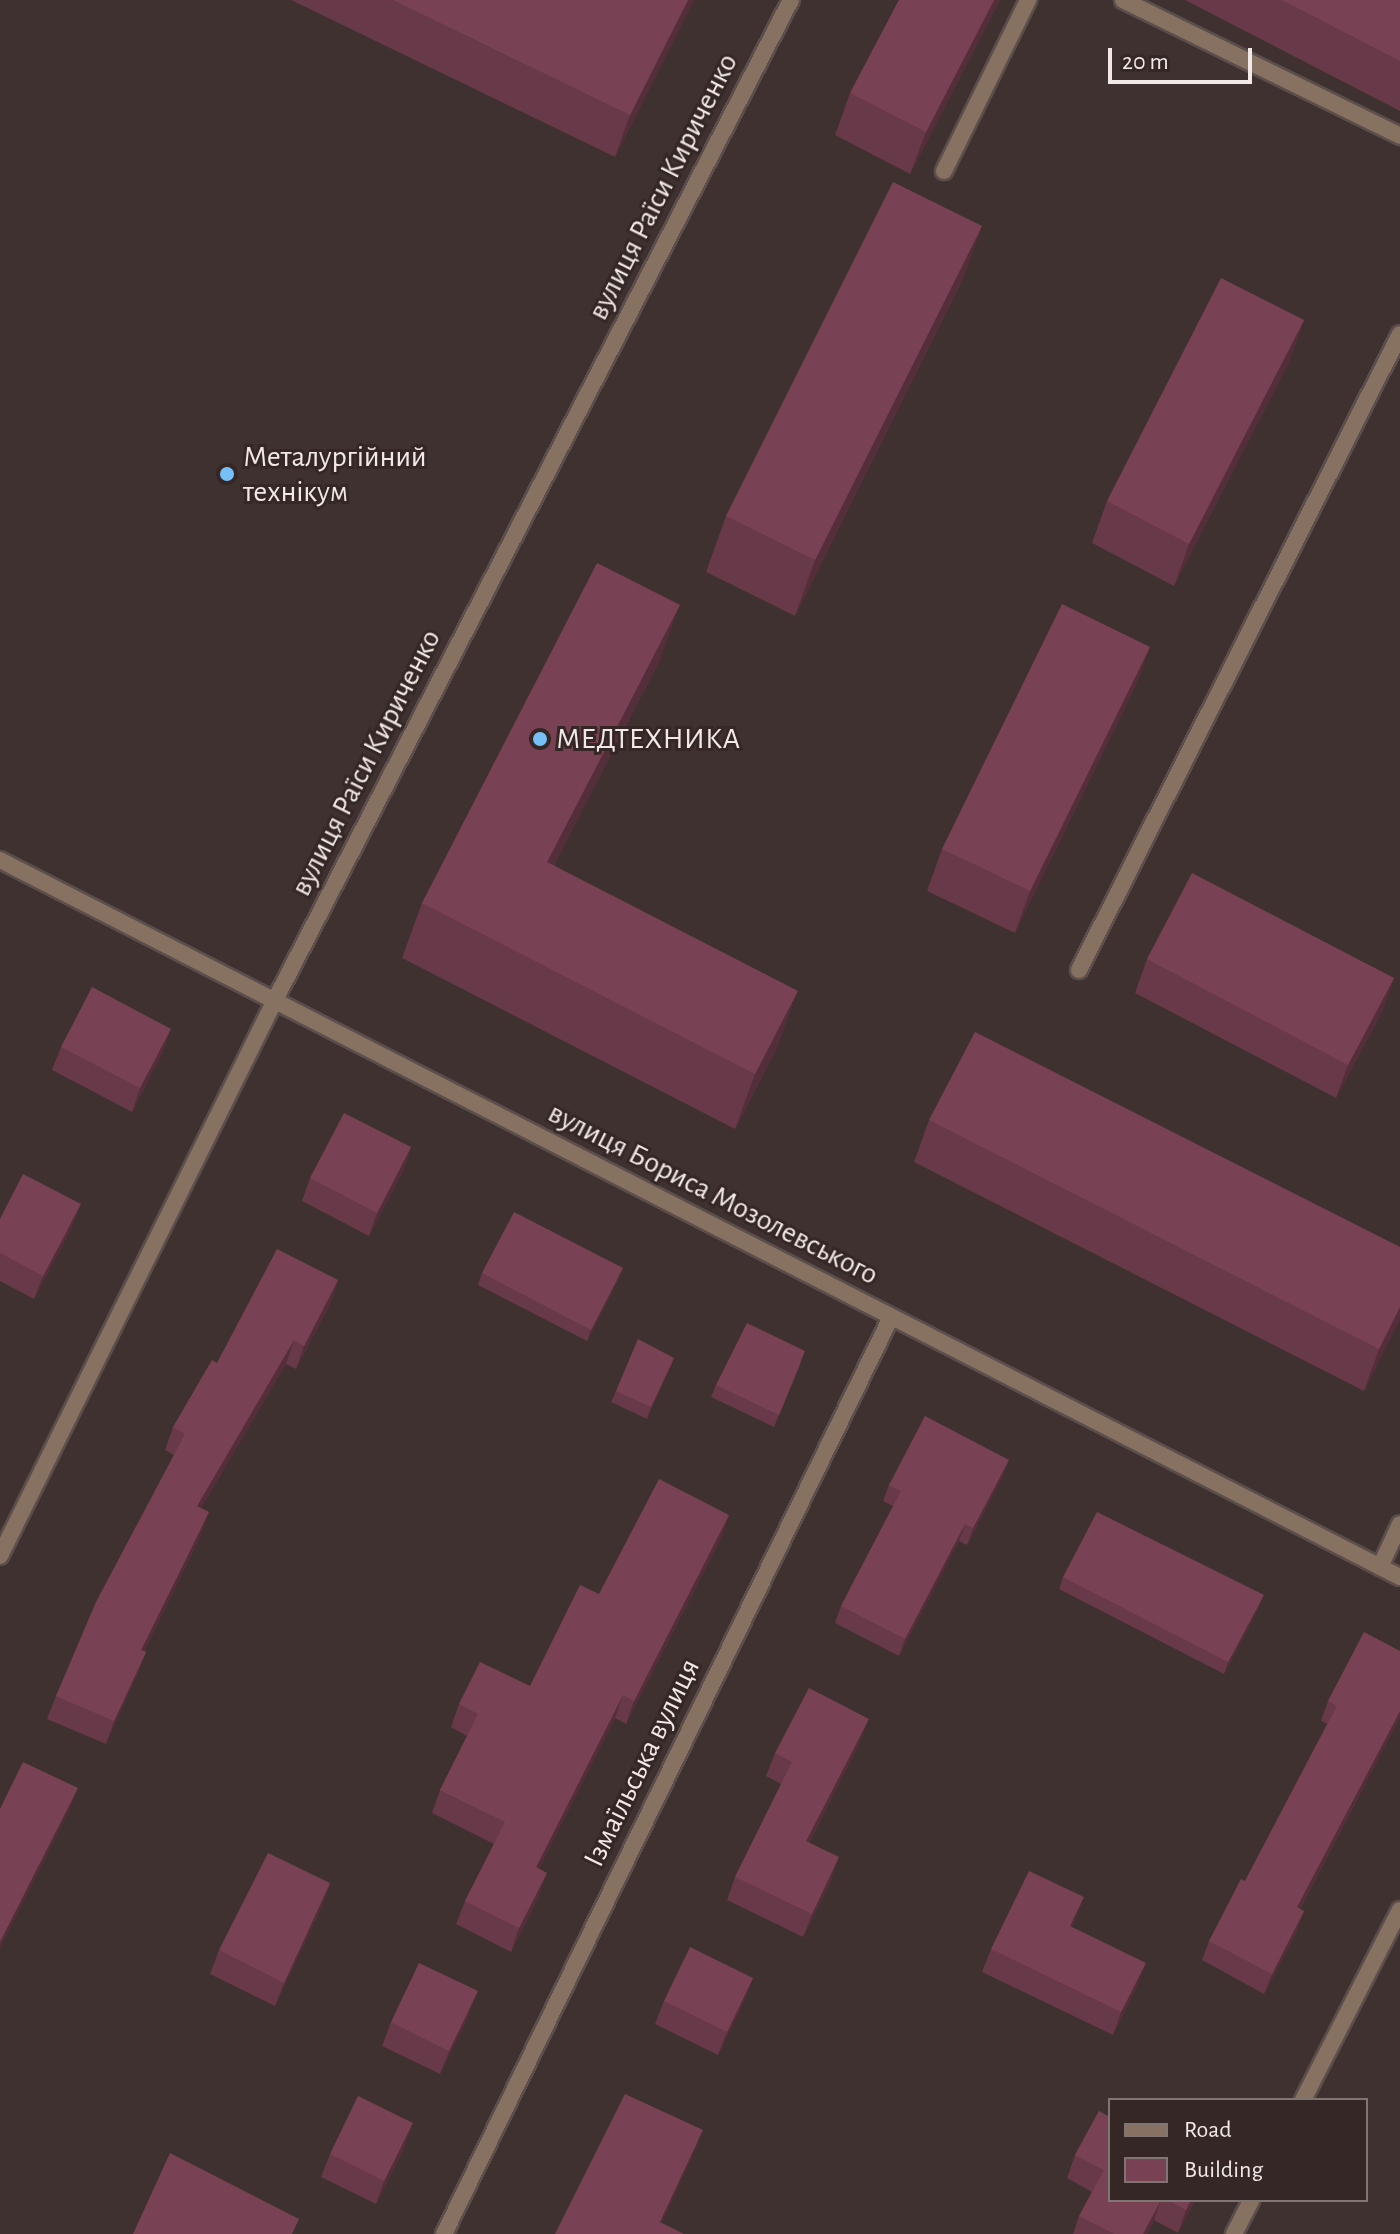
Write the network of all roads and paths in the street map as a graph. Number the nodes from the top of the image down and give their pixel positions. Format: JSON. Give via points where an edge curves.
{"nodes":[{"id":1,"x":791,"y":0,"type":"edge"},
{"id":2,"x":1028,"y":0,"type":"edge"},
{"id":3,"x":1123,"y":0,"type":"edge"},
{"id":4,"x":1400,"y":136,"type":"edge"},
{"id":5,"x":944,"y":171,"type":"dead end"},
{"id":6,"x":1400,"y":334,"type":"edge"},
{"id":7,"x":0,"y":860,"type":"edge"},
{"id":8,"x":1079,"y":970,"type":"dead end"},
{"id":9,"x":275,"y":1000,"type":"junction"},
{"id":10,"x":891,"y":1317,"type":"junction"},
{"id":11,"x":1400,"y":1524,"type":"edge"},
{"id":12,"x":0,"y":1556,"type":"edge"},
{"id":13,"x":1380,"y":1567,"type":"junction"},
{"id":14,"x":1400,"y":1577,"type":"edge"},
{"id":15,"x":1400,"y":1910,"type":"edge"},
{"id":16,"x":1304,"y":2098,"type":"edge"},
{"id":17,"x":1250,"y":2202,"type":"edge"},
{"id":18,"x":444,"y":2234,"type":"edge"},
{"id":19,"x":1234,"y":2234,"type":"edge"}],
"edges":[{"from":1,"to":9,"type":"street","name":"вулиця Раїси Кириченко"},
{"from":2,"to":5,"type":"street"},
{"from":3,"to":4,"type":"street"},
{"from":6,"to":8,"type":"street"},
{"from":7,"to":9,"type":"street","name":"вулиця Бориса Мозолевського"},
{"from":9,"to":10,"type":"street","name":"вулиця Бориса Мозолевського"},
{"from":9,"to":12,"type":"street","name":"вулиця Раїси Кириченко"},
{"from":10,"to":13,"type":"street","name":"вулиця Бориса Мозолевського"},
{"from":10,"to":18,"type":"street","name":"Ізмаїльська вулиця"},
{"from":11,"to":13,"type":"street"},
{"from":13,"to":14,"type":"street","name":"вулиця Бориса Мозолевського"},
{"from":15,"to":16,"type":"street"},
{"from":17,"to":19,"type":"street"}]}
